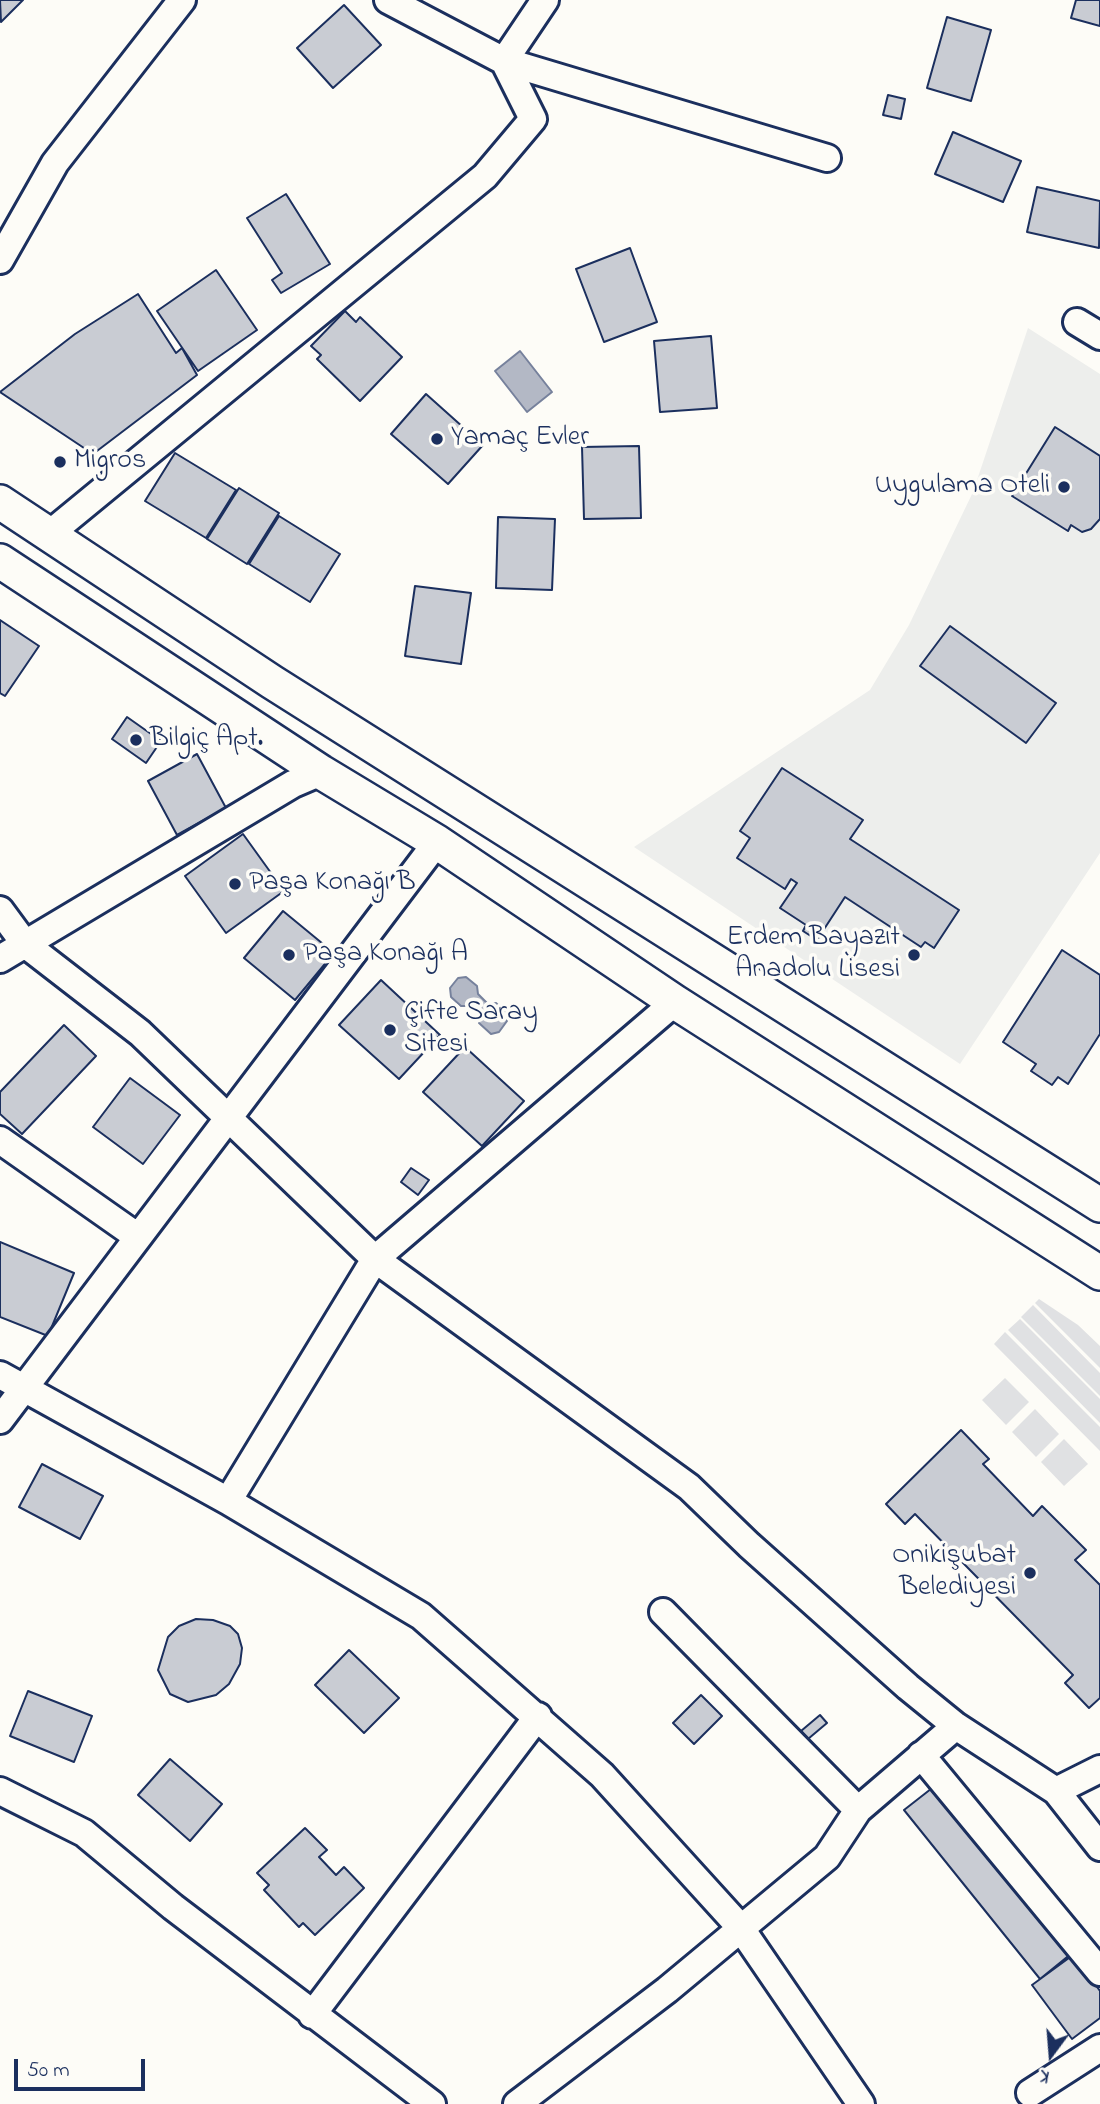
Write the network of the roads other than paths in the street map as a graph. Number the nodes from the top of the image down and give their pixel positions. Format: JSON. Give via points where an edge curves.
{"nodes":[{"id":1,"x":182,"y":0,"type":"edge"},
{"id":2,"x":388,"y":0,"type":"edge"},
{"id":3,"x":545,"y":0,"type":"edge"},
{"id":4,"x":504,"y":61,"type":"junction"},
{"id":5,"x":827,"y":158,"type":"dead end"},
{"id":6,"x":0,"y":260,"type":"edge"},
{"id":7,"x":0,"y":502,"type":"edge"},
{"id":8,"x":47,"y":536,"type":"junction"},
{"id":9,"x":0,"y":561,"type":"edge"},
{"id":10,"x":321,"y":772,"type":"junction"},
{"id":11,"x":437,"y":842,"type":"junction"},
{"id":12,"x":0,"y":910,"type":"edge"},
{"id":13,"x":25,"y":944,"type":"junction"},
{"id":14,"x":0,"y":959,"type":"edge"},
{"id":15,"x":675,"y":1002,"type":"junction"},
{"id":16,"x":228,"y":1116,"type":"junction"},
{"id":17,"x":0,"y":1140,"type":"edge"},
{"id":18,"x":1098,"y":1201,"type":"edge"},
{"id":19,"x":138,"y":1237,"type":"junction"},
{"id":20,"x":375,"y":1259,"type":"junction"},
{"id":21,"x":1100,"y":1273,"type":"edge"},
{"id":22,"x":0,"y":1375,"type":"edge"},
{"id":23,"x":26,"y":1387,"type":"junction"},
{"id":24,"x":0,"y":1420,"type":"edge"},
{"id":25,"x":228,"y":1501,"type":"junction"},
{"id":26,"x":663,"y":1612,"type":"dead end"},
{"id":27,"x":538,"y":1716,"type":"junction"},
{"id":28,"x":956,"y":1726,"type":"junction"},
{"id":29,"x":922,"y":1755,"type":"junction"},
{"id":30,"x":1100,"y":1769,"type":"edge"},
{"id":31,"x":0,"y":1791,"type":"edge"},
{"id":32,"x":1056,"y":1791,"type":"junction"},
{"id":33,"x":858,"y":1810,"type":"junction"},
{"id":34,"x":1100,"y":1847,"type":"edge"},
{"id":35,"x":740,"y":1927,"type":"junction"},
{"id":36,"x":1100,"y":1972,"type":"edge"},
{"id":37,"x":312,"y":2015,"type":"junction"},
{"id":38,"x":1100,"y":2048,"type":"edge"},
{"id":39,"x":1030,"y":2093,"type":"dead end"},
{"id":40,"x":432,"y":2104,"type":"edge"},
{"id":41,"x":517,"y":2104,"type":"edge"},
{"id":42,"x":861,"y":2104,"type":"edge"}],
"edges":[{"from":1,"to":6,"type":"street","via":[[55,163]]},
{"from":2,"to":4,"type":"street"},
{"from":3,"to":4,"type":"street"},
{"from":4,"to":5,"type":"street"},
{"from":4,"to":8,"type":"street","via":[[533,119],[485,176]]},
{"from":7,"to":8,"type":"main road"},
{"from":8,"to":18,"type":"main road"},
{"from":9,"to":10,"type":"main road"},
{"from":10,"to":11,"type":"main road"},
{"from":10,"to":13,"type":"street","via":[[293,784]]},
{"from":11,"to":15,"type":"main road"},
{"from":11,"to":16,"type":"street"},
{"from":12,"to":13,"type":"street"},
{"from":13,"to":14,"type":"street"},
{"from":13,"to":16,"type":"street","via":[[139,1033]]},
{"from":15,"to":20,"type":"street"},
{"from":15,"to":21,"type":"main road"},
{"from":16,"to":19,"type":"street"},
{"from":16,"to":20,"type":"street"},
{"from":17,"to":19,"type":"street"},
{"from":19,"to":23,"type":"street"},
{"from":20,"to":25,"type":"street"},
{"from":20,"to":28,"type":"street","via":[[689,1487]]},
{"from":22,"to":23,"type":"street"},
{"from":23,"to":24,"type":"street"},
{"from":23,"to":25,"type":"street"},
{"from":25,"to":27,"type":"street","via":[[421,1616]]},
{"from":26,"to":33,"type":"street"},
{"from":27,"to":35,"type":"street","via":[[602,1776]]},
{"from":27,"to":37,"type":"street"},
{"from":28,"to":29,"type":"street"},
{"from":28,"to":32,"type":"street"},
{"from":29,"to":33,"type":"street"},
{"from":29,"to":36,"type":"street"},
{"from":30,"to":32,"type":"street"},
{"from":31,"to":37,"type":"street","via":[[84,1833]]},
{"from":32,"to":34,"type":"street"},
{"from":33,"to":35,"type":"street","via":[[827,1857]]},
{"from":35,"to":41,"type":"street","via":[[667,1990]]},
{"from":35,"to":42,"type":"street"},
{"from":37,"to":40,"type":"street"},
{"from":38,"to":39,"type":"street"}]}
